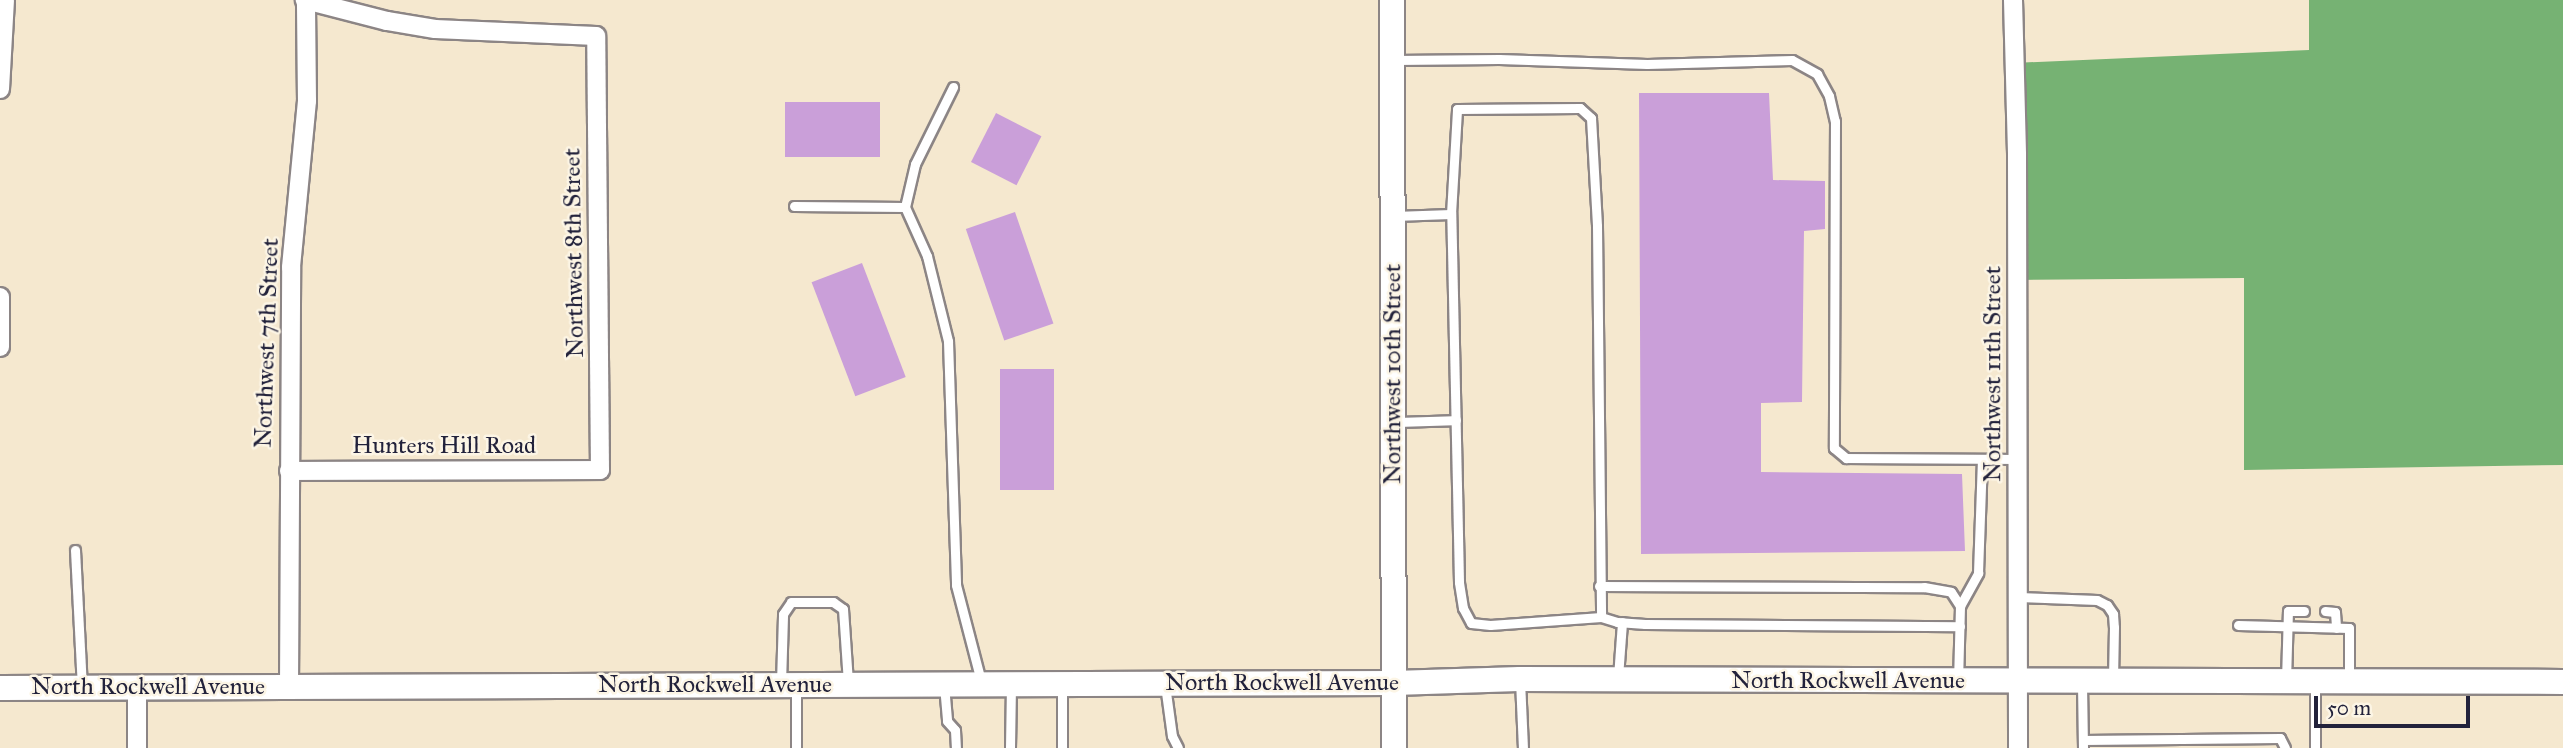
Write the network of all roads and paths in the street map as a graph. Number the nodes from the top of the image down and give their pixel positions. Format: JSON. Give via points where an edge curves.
{"nodes":[{"id":1,"x":5,"y":0,"type":"edge"},
{"id":2,"x":306,"y":0,"type":"edge"},
{"id":3,"x":1392,"y":0,"type":"edge"},
{"id":4,"x":2013,"y":0,"type":"edge"},
{"id":5,"x":1392,"y":60,"type":"junction"},
{"id":6,"x":953,"y":87,"type":"dead end"},
{"id":7,"x":0,"y":89,"type":"edge"},
{"id":8,"x":794,"y":206,"type":"dead end"},
{"id":9,"x":905,"y":207,"type":"junction"},
{"id":10,"x":1451,"y":214,"type":"junction"},
{"id":11,"x":1392,"y":216,"type":"junction"},
{"id":12,"x":0,"y":297,"type":"edge"},
{"id":13,"x":0,"y":347,"type":"edge"},
{"id":14,"x":1456,"y":420,"type":"junction"},
{"id":15,"x":1393,"y":422,"type":"junction"},
{"id":16,"x":1983,"y":459,"type":"junction"},
{"id":17,"x":2018,"y":459,"type":"junction"},
{"id":18,"x":600,"y":470,"type":"joint"},
{"id":19,"x":289,"y":471,"type":"junction"},
{"id":20,"x":75,"y":550,"type":"dead end"},
{"id":21,"x":1599,"y":586,"type":"junction"},
{"id":22,"x":2018,"y":597,"type":"junction"},
{"id":23,"x":1960,"y":606,"type":"junction"},
{"id":24,"x":2304,"y":611,"type":"dead end"},
{"id":25,"x":2325,"y":611,"type":"dead end"},
{"id":26,"x":1601,"y":617,"type":"junction"},
{"id":27,"x":1622,"y":622,"type":"junction"},
{"id":28,"x":2238,"y":625,"type":"dead end"},
{"id":29,"x":1960,"y":626,"type":"junction"},
{"id":30,"x":2287,"y":626,"type":"junction"},
{"id":31,"x":2336,"y":628,"type":"junction"},
{"id":32,"x":1520,"y":680,"type":"junction"},
{"id":33,"x":1618,"y":680,"type":"junction"},
{"id":34,"x":1958,"y":682,"type":"junction"},
{"id":35,"x":2018,"y":682,"type":"junction"},
{"id":36,"x":2082,"y":682,"type":"junction"},
{"id":37,"x":2113,"y":682,"type":"junction"},
{"id":38,"x":2286,"y":682,"type":"junction"},
{"id":39,"x":2315,"y":682,"type":"junction"},
{"id":40,"x":2349,"y":682,"type":"junction"},
{"id":41,"x":2563,"y":682,"type":"edge"},
{"id":42,"x":944,"y":683,"type":"junction"},
{"id":43,"x":981,"y":683,"type":"junction"},
{"id":44,"x":1011,"y":683,"type":"junction"},
{"id":45,"x":1062,"y":683,"type":"junction"},
{"id":46,"x":1165,"y":683,"type":"junction"},
{"id":47,"x":1394,"y":683,"type":"junction"},
{"id":48,"x":788,"y":684,"type":"junction"},
{"id":49,"x":848,"y":684,"type":"junction"},
{"id":50,"x":82,"y":687,"type":"junction"},
{"id":51,"x":137,"y":687,"type":"junction"},
{"id":52,"x":289,"y":687,"type":"junction"},
{"id":53,"x":0,"y":688,"type":"edge"},
{"id":54,"x":2083,"y":744,"type":"edge"},
{"id":55,"x":137,"y":748,"type":"edge"},
{"id":56,"x":796,"y":748,"type":"edge"},
{"id":57,"x":956,"y":748,"type":"edge"},
{"id":58,"x":1010,"y":748,"type":"edge"},
{"id":59,"x":1062,"y":748,"type":"edge"},
{"id":60,"x":1178,"y":748,"type":"edge"},
{"id":61,"x":1394,"y":748,"type":"edge"},
{"id":62,"x":1523,"y":748,"type":"edge"},
{"id":63,"x":2018,"y":748,"type":"edge"},
{"id":64,"x":2285,"y":748,"type":"edge"},
{"id":65,"x":2315,"y":748,"type":"edge"}],
"edges":[{"from":1,"to":7,"type":"street"},
{"from":2,"to":18,"type":"street","name":"Northwest 8th Street","via":[[435,29],[596,36]]},
{"from":2,"to":19,"type":"street","name":"Northwest 7th Street","via":[[307,101],[291,267]]},
{"from":3,"to":5,"type":"main road","name":"Northwest 10th Street"},
{"from":4,"to":17,"type":"street","name":"Northwest 11th Street"},
{"from":5,"to":11,"type":"main road","name":"Northwest 10th Street"},
{"from":5,"to":16,"type":"lane","via":[[1647,64],[1792,60],[1817,74],[1835,121],[1834,448],[1846,458]]},
{"from":6,"to":9,"type":"lane","via":[[915,164]]},
{"from":8,"to":9,"type":"lane"},
{"from":9,"to":43,"type":"lane","via":[[927,256],[948,341],[956,584]]},
{"from":10,"to":11,"type":"lane"},
{"from":10,"to":14,"type":"lane"},
{"from":10,"to":21,"type":"lane","via":[[1457,109],[1580,108],[1591,118],[1597,226]]},
{"from":11,"to":15,"type":"main road","name":"Northwest 10th Street"},
{"from":12,"to":13,"type":"street"},
{"from":14,"to":15,"type":"lane"},
{"from":14,"to":26,"type":"lane","via":[[1459,590],[1471,623]]},
{"from":15,"to":47,"type":"main road","name":"Northwest 10th Street"},
{"from":16,"to":17,"type":"lane"},
{"from":16,"to":23,"type":"lane","via":[[1978,573]]},
{"from":17,"to":22,"type":"street","name":"Northwest 11th Street"},
{"from":18,"to":19,"type":"street","name":"Hunters Hill Road"},
{"from":19,"to":52,"type":"street","name":"Northwest 7th Street"},
{"from":20,"to":50,"type":"lane"},
{"from":21,"to":23,"type":"lane","via":[[1924,587],[1951,592]]},
{"from":21,"to":26,"type":"lane"},
{"from":22,"to":35,"type":"street","name":"Northwest 11th Street"},
{"from":22,"to":37,"type":"lane","via":[[2097,600],[2106,605],[2113,614]]},
{"from":23,"to":29,"type":"lane"},
{"from":24,"to":30,"type":"lane","via":[[2288,611]]},
{"from":25,"to":31,"type":"lane","via":[[2335,612]]},
{"from":26,"to":27,"type":"lane"},
{"from":27,"to":29,"type":"lane"},
{"from":27,"to":33,"type":"lane"},
{"from":28,"to":30,"type":"lane"},
{"from":29,"to":34,"type":"lane"},
{"from":30,"to":31,"type":"lane"},
{"from":30,"to":38,"type":"lane"},
{"from":31,"to":40,"type":"lane","via":[[2349,628]]},
{"from":32,"to":33,"type":"main road","name":"North Rockwell Avenue"},
{"from":32,"to":47,"type":"main road","name":"North Rockwell Avenue"},
{"from":32,"to":62,"type":"lane"},
{"from":33,"to":34,"type":"main road","name":"North Rockwell Avenue"},
{"from":34,"to":35,"type":"main road","name":"North Rockwell Avenue"},
{"from":35,"to":36,"type":"main road","name":"North Rockwell Avenue"},
{"from":35,"to":63,"type":"street","name":"Northwest 11th Street"},
{"from":36,"to":37,"type":"main road","name":"North Rockwell Avenue"},
{"from":36,"to":54,"type":"lane"},
{"from":37,"to":38,"type":"main road","name":"North Rockwell Avenue"},
{"from":38,"to":39,"type":"main road","name":"North Rockwell Avenue"},
{"from":39,"to":40,"type":"main road","name":"North Rockwell Avenue"},
{"from":39,"to":65,"type":"lane"},
{"from":40,"to":41,"type":"main road","name":"North Rockwell Avenue"},
{"from":42,"to":43,"type":"main road","name":"North Rockwell Avenue"},
{"from":42,"to":49,"type":"main road","name":"North Rockwell Avenue"},
{"from":42,"to":57,"type":"lane","via":[[947,721],[955,730]]},
{"from":43,"to":44,"type":"main road","name":"North Rockwell Avenue"},
{"from":44,"to":45,"type":"main road","name":"North Rockwell Avenue"},
{"from":44,"to":58,"type":"lane"},
{"from":45,"to":46,"type":"main road","name":"North Rockwell Avenue"},
{"from":45,"to":59,"type":"lane"},
{"from":46,"to":47,"type":"main road","name":"North Rockwell Avenue"},
{"from":46,"to":60,"type":"lane","via":[[1172,736]]},
{"from":47,"to":61,"type":"main road","name":"Northwest 10th Street"},
{"from":48,"to":49,"type":"main road","name":"North Rockwell Avenue"},
{"from":48,"to":49,"type":"lane","via":[[783,614],[792,602],[833,601],[844,610]]},
{"from":48,"to":52,"type":"main road","name":"North Rockwell Avenue"},
{"from":48,"to":56,"type":"lane"},
{"from":50,"to":51,"type":"main road","name":"North Rockwell Avenue"},
{"from":50,"to":53,"type":"main road","name":"North Rockwell Avenue"},
{"from":51,"to":52,"type":"main road","name":"North Rockwell Avenue"},
{"from":51,"to":55,"type":"street"},
{"from":54,"to":64,"type":"lane","via":[[2280,737]]}]}
